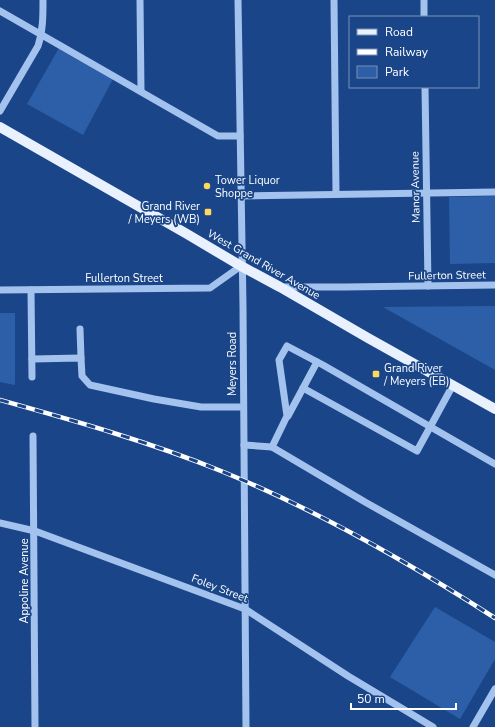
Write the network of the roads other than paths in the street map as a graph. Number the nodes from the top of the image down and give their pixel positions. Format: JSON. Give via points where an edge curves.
{"nodes":[{"id":1,"x":43,"y":0,"type":"edge"},
{"id":2,"x":140,"y":0,"type":"edge"},
{"id":3,"x":238,"y":0,"type":"edge"},
{"id":4,"x":334,"y":0,"type":"edge"},
{"id":5,"x":424,"y":0,"type":"edge"},
{"id":6,"x":0,"y":11,"type":"edge"},
{"id":7,"x":424,"y":16,"type":"edge"},
{"id":8,"x":42,"y":36,"type":"junction"},
{"id":9,"x":425,"y":88,"type":"edge"},
{"id":10,"x":141,"y":91,"type":"junction"},
{"id":11,"x":0,"y":111,"type":"edge"},
{"id":12,"x":0,"y":127,"type":"edge"},
{"id":13,"x":240,"y":136,"type":"junction"},
{"id":14,"x":495,"y":192,"type":"edge"},
{"id":15,"x":426,"y":193,"type":"junction"},
{"id":16,"x":336,"y":194,"type":"junction"},
{"id":17,"x":240,"y":196,"type":"junction"},
{"id":18,"x":241,"y":266,"type":"junction"},
{"id":19,"x":495,"y":285,"type":"edge"},
{"id":20,"x":428,"y":286,"type":"junction"},
{"id":21,"x":280,"y":287,"type":"junction"},
{"id":22,"x":0,"y":290,"type":"edge"},
{"id":23,"x":31,"y":290,"type":"junction"},
{"id":24,"x":80,"y":329,"type":"dead end"},
{"id":25,"x":32,"y":358,"type":"junction"},
{"id":26,"x":81,"y":358,"type":"junction"},
{"id":27,"x":317,"y":362,"type":"junction"},
{"id":28,"x":32,"y":377,"type":"dead end"},
{"id":29,"x":453,"y":385,"type":"junction"},
{"id":30,"x":303,"y":388,"type":"junction"},
{"id":31,"x":243,"y":407,"type":"junction"},
{"id":32,"x":495,"y":409,"type":"edge"},
{"id":33,"x":287,"y":416,"type":"junction"},
{"id":34,"x":430,"y":427,"type":"junction"},
{"id":35,"x":33,"y":436,"type":"dead end"},
{"id":36,"x":244,"y":446,"type":"junction"},
{"id":37,"x":272,"y":447,"type":"junction"},
{"id":38,"x":495,"y":464,"type":"edge"},
{"id":39,"x":0,"y":523,"type":"edge"},
{"id":40,"x":35,"y":531,"type":"junction"},
{"id":41,"x":495,"y":576,"type":"edge"},
{"id":42,"x":245,"y":609,"type":"junction"},
{"id":43,"x":495,"y":689,"type":"edge"},
{"id":44,"x":35,"y":727,"type":"edge"},
{"id":45,"x":246,"y":727,"type":"edge"},
{"id":46,"x":433,"y":727,"type":"edge"},
{"id":47,"x":473,"y":727,"type":"edge"}],
"edges":[{"from":1,"to":8,"type":"street"},
{"from":2,"to":10,"type":"street"},
{"from":3,"to":13,"type":"street","name":"Meyers Road"},
{"from":4,"to":16,"type":"street"},
{"from":5,"to":7,"type":"street"},
{"from":6,"to":8,"type":"street"},
{"from":8,"to":10,"type":"street"},
{"from":8,"to":11,"type":"street"},
{"from":9,"to":15,"type":"street","name":"Manor Avenue"},
{"from":10,"to":13,"type":"street","via":[[218,136]]},
{"from":12,"to":18,"type":"main road","name":"West Grand River Avenue"},
{"from":13,"to":17,"type":"street","name":"Meyers Road"},
{"from":14,"to":15,"type":"street"},
{"from":15,"to":16,"type":"street"},
{"from":15,"to":20,"type":"street","name":"Manor Avenue"},
{"from":16,"to":17,"type":"street"},
{"from":17,"to":18,"type":"street","name":"Meyers Road"},
{"from":18,"to":21,"type":"main road","name":"West Grand River Avenue"},
{"from":18,"to":23,"type":"street","name":"Fullerton Street","via":[[210,288]]},
{"from":18,"to":31,"type":"street","name":"Meyers Road"},
{"from":19,"to":20,"type":"street","name":"Fullerton Street"},
{"from":20,"to":21,"type":"street","name":"Fullerton Street"},
{"from":21,"to":29,"type":"main road","name":"West Grand River Avenue"},
{"from":22,"to":23,"type":"street","name":"Fullerton Street"},
{"from":23,"to":25,"type":"street"},
{"from":24,"to":26,"type":"street"},
{"from":25,"to":26,"type":"street"},
{"from":25,"to":28,"type":"street"},
{"from":26,"to":31,"type":"street","via":[[82,376],[90,385],[201,407]]},
{"from":27,"to":30,"type":"street"},
{"from":27,"to":33,"type":"street","via":[[286,346],[279,360]]},
{"from":27,"to":34,"type":"street"},
{"from":29,"to":32,"type":"main road","name":"West Grand River Avenue"},
{"from":29,"to":34,"type":"street"},
{"from":30,"to":33,"type":"street"},
{"from":30,"to":34,"type":"street","via":[[417,451]]},
{"from":31,"to":36,"type":"street","name":"Meyers Road"},
{"from":33,"to":37,"type":"street"},
{"from":34,"to":38,"type":"street"},
{"from":35,"to":40,"type":"street","name":"Appoline Avenue"},
{"from":36,"to":37,"type":"street"},
{"from":36,"to":42,"type":"street","name":"Meyers Road"},
{"from":37,"to":41,"type":"street"},
{"from":39,"to":40,"type":"street","name":"Foley Street"},
{"from":40,"to":42,"type":"street","name":"Foley Street"},
{"from":40,"to":44,"type":"street","name":"Appoline Avenue"},
{"from":42,"to":45,"type":"street","name":"Meyers Road"},
{"from":42,"to":46,"type":"street","name":"Foley Street"},
{"from":43,"to":47,"type":"street"}]}
